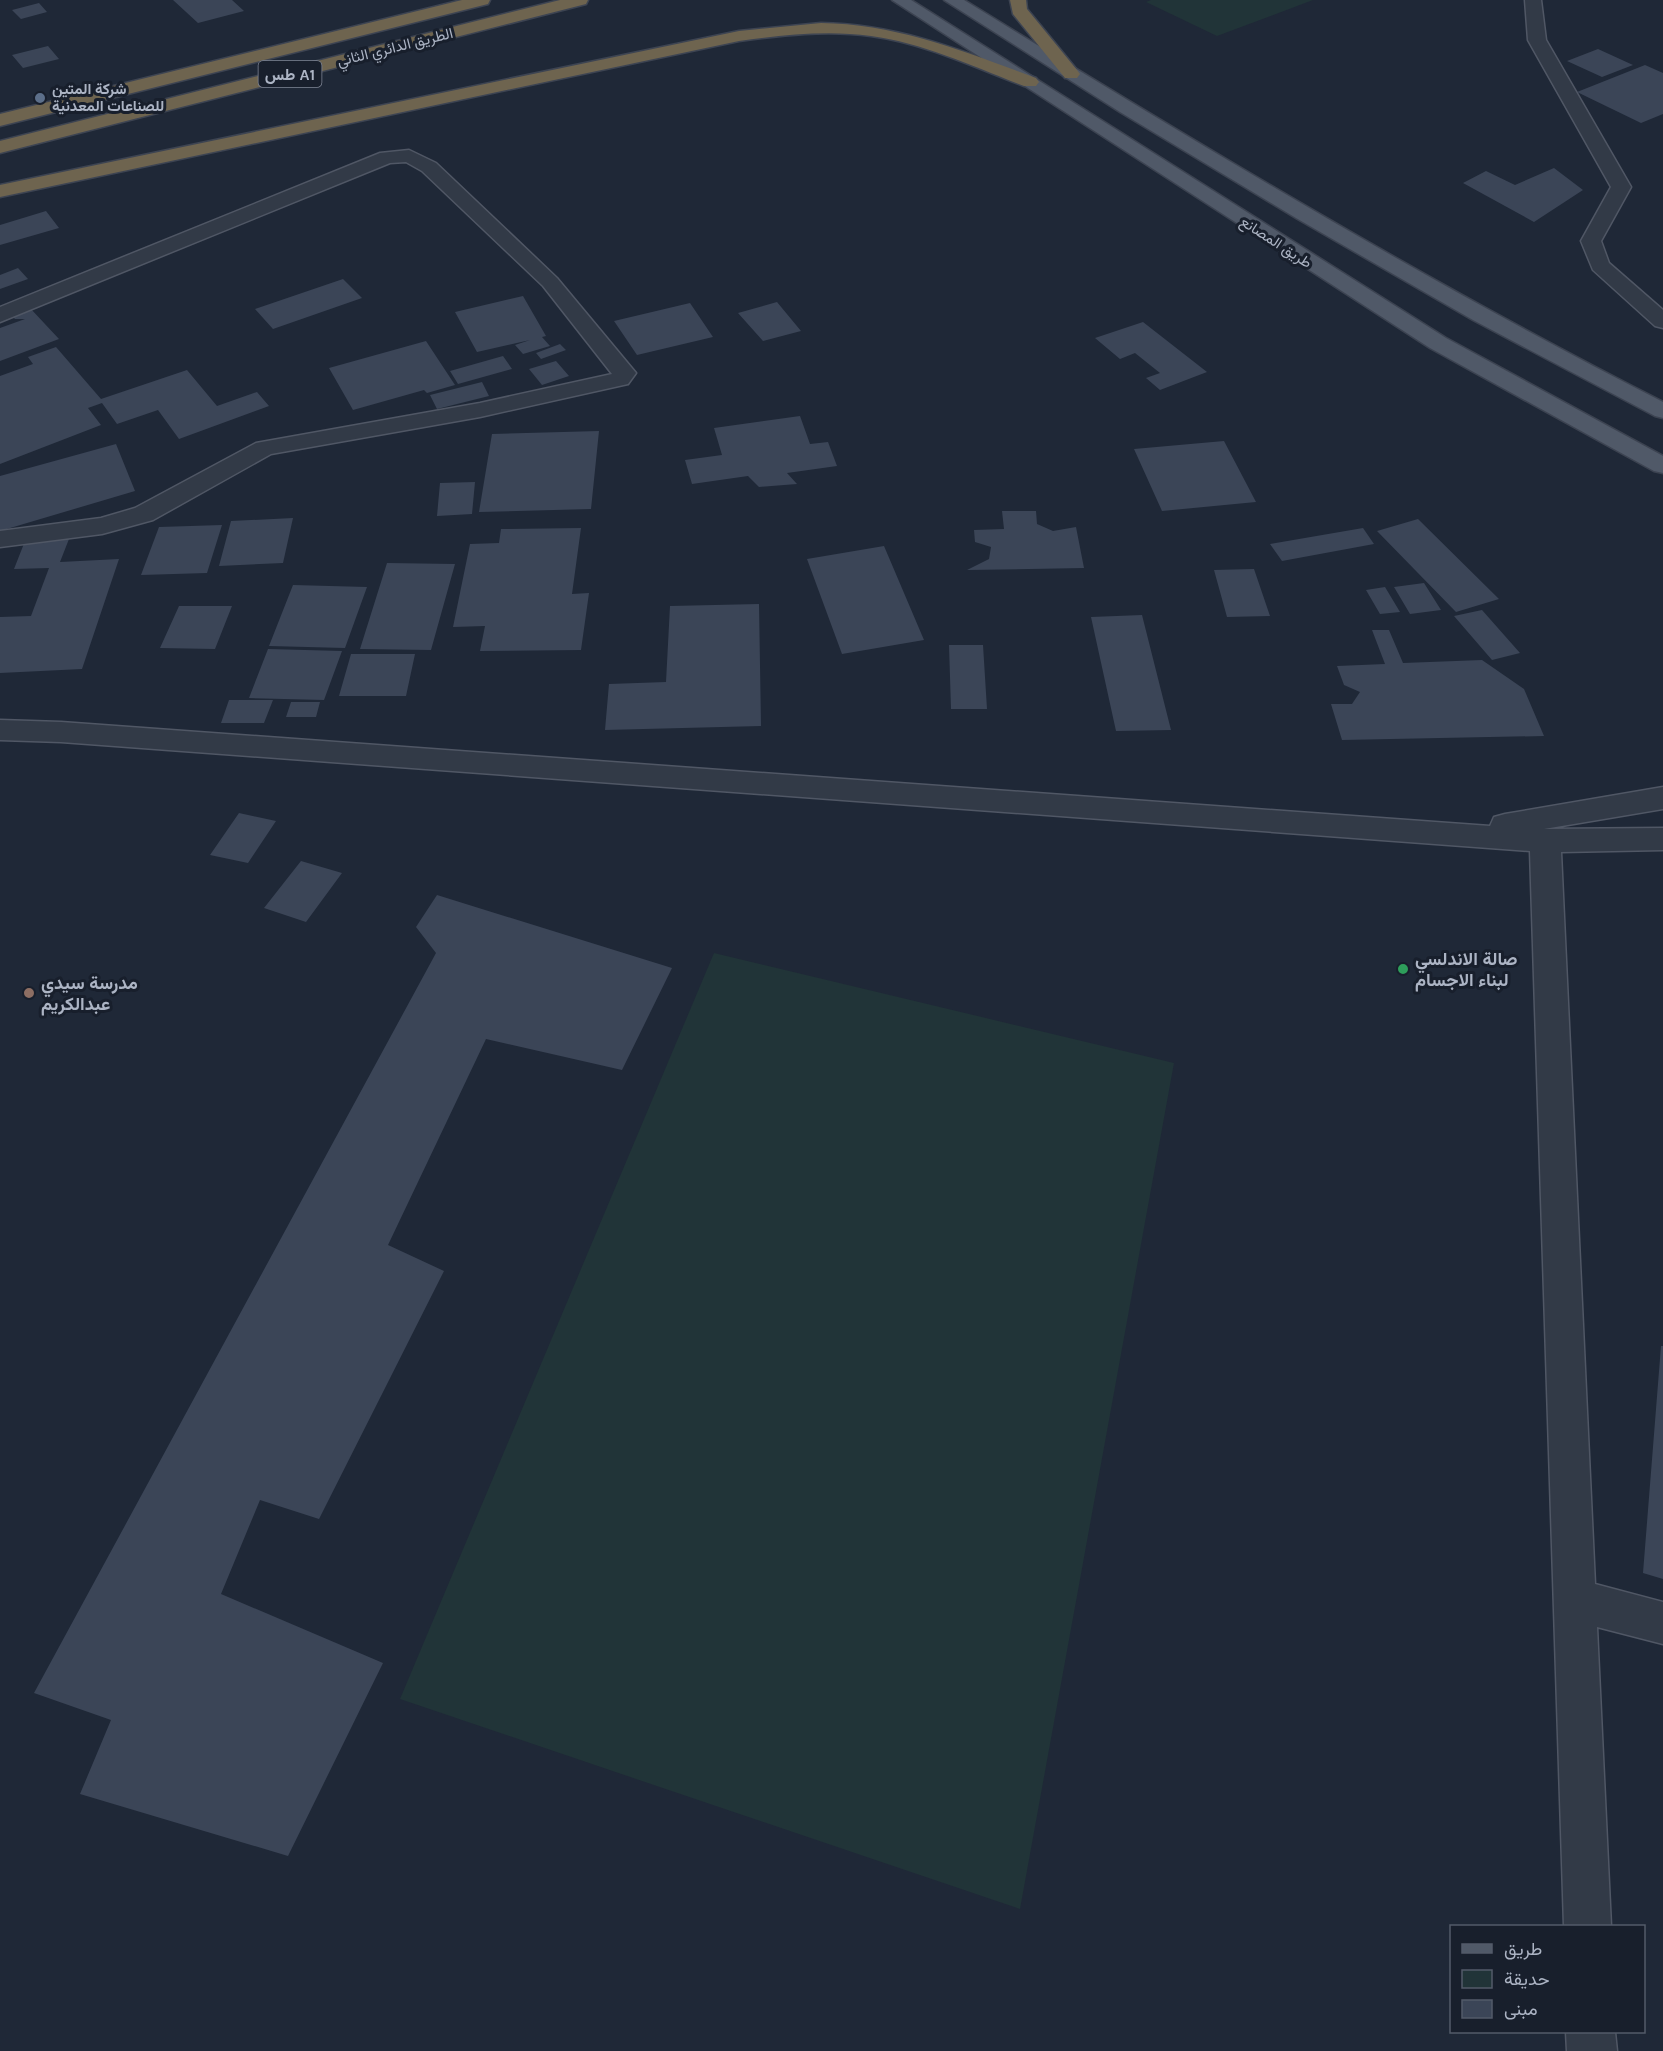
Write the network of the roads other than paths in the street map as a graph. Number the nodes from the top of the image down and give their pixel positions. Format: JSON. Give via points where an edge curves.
{"nodes":[{"id":1,"x":482,"y":0,"type":"edge"},
{"id":2,"x":580,"y":0,"type":"edge"},
{"id":3,"x":900,"y":0,"type":"edge"},
{"id":4,"x":952,"y":0,"type":"edge"},
{"id":5,"x":1018,"y":0,"type":"edge"},
{"id":6,"x":1533,"y":0,"type":"edge"},
{"id":7,"x":1071,"y":74,"type":"junction"},
{"id":8,"x":1030,"y":82,"type":"junction"},
{"id":9,"x":0,"y":118,"type":"edge"},
{"id":10,"x":0,"y":147,"type":"edge"},
{"id":11,"x":0,"y":191,"type":"edge"},
{"id":12,"x":0,"y":315,"type":"edge"},
{"id":13,"x":1663,"y":321,"type":"edge"},
{"id":14,"x":1663,"y":411,"type":"edge"},
{"id":15,"x":1663,"y":466,"type":"edge"},
{"id":16,"x":0,"y":539,"type":"edge"},
{"id":17,"x":0,"y":730,"type":"edge"},
{"id":18,"x":1663,"y":798,"type":"edge"},
{"id":19,"x":1453,"y":834,"type":"junction"},
{"id":20,"x":1663,"y":839,"type":"edge"},
{"id":21,"x":1545,"y":841,"type":"junction"},
{"id":22,"x":1576,"y":1600,"type":"junction"},
{"id":23,"x":1663,"y":1623,"type":"edge"},
{"id":24,"x":1588,"y":1925,"type":"edge"},
{"id":25,"x":1592,"y":2033,"type":"edge"},
{"id":26,"x":1592,"y":2051,"type":"edge"}],
"edges":[{"from":1,"to":9,"type":"highway","name":"الطريق الدائري الثاني","number":"طس A1"},
{"from":2,"to":10,"type":"highway","name":"الطريق الدائري الثاني","number":"طس A1"},
{"from":3,"to":8,"type":"main road","name":"طريق المصانع"},
{"from":4,"to":7,"type":"main road"},
{"from":5,"to":7,"type":"highway","via":[[1018,10]]},
{"from":6,"to":13,"type":"street","via":[[1538,40],[1621,187],[1591,241],[1600,266]]},
{"from":7,"to":14,"type":"main road","via":[[1333,231]]},
{"from":8,"to":11,"type":"highway","via":[[904,38],[852,29],[789,30],[716,40]]},
{"from":8,"to":15,"type":"main road","name":"طريق المصانع","via":[[1438,343]]},
{"from":12,"to":16,"type":"street","via":[[387,157],[409,156],[429,167],[550,282],[625,373],[620,378],[480,410],[264,448],[144,514],[102,526]]},
{"from":17,"to":19,"type":"street"},
{"from":18,"to":19,"type":"street"},
{"from":19,"to":21,"type":"street"},
{"from":20,"to":21,"type":"street"},
{"from":21,"to":22,"type":"street"},
{"from":22,"to":23,"type":"street"},
{"from":22,"to":24,"type":"street"},
{"from":25,"to":26,"type":"street"}]}
